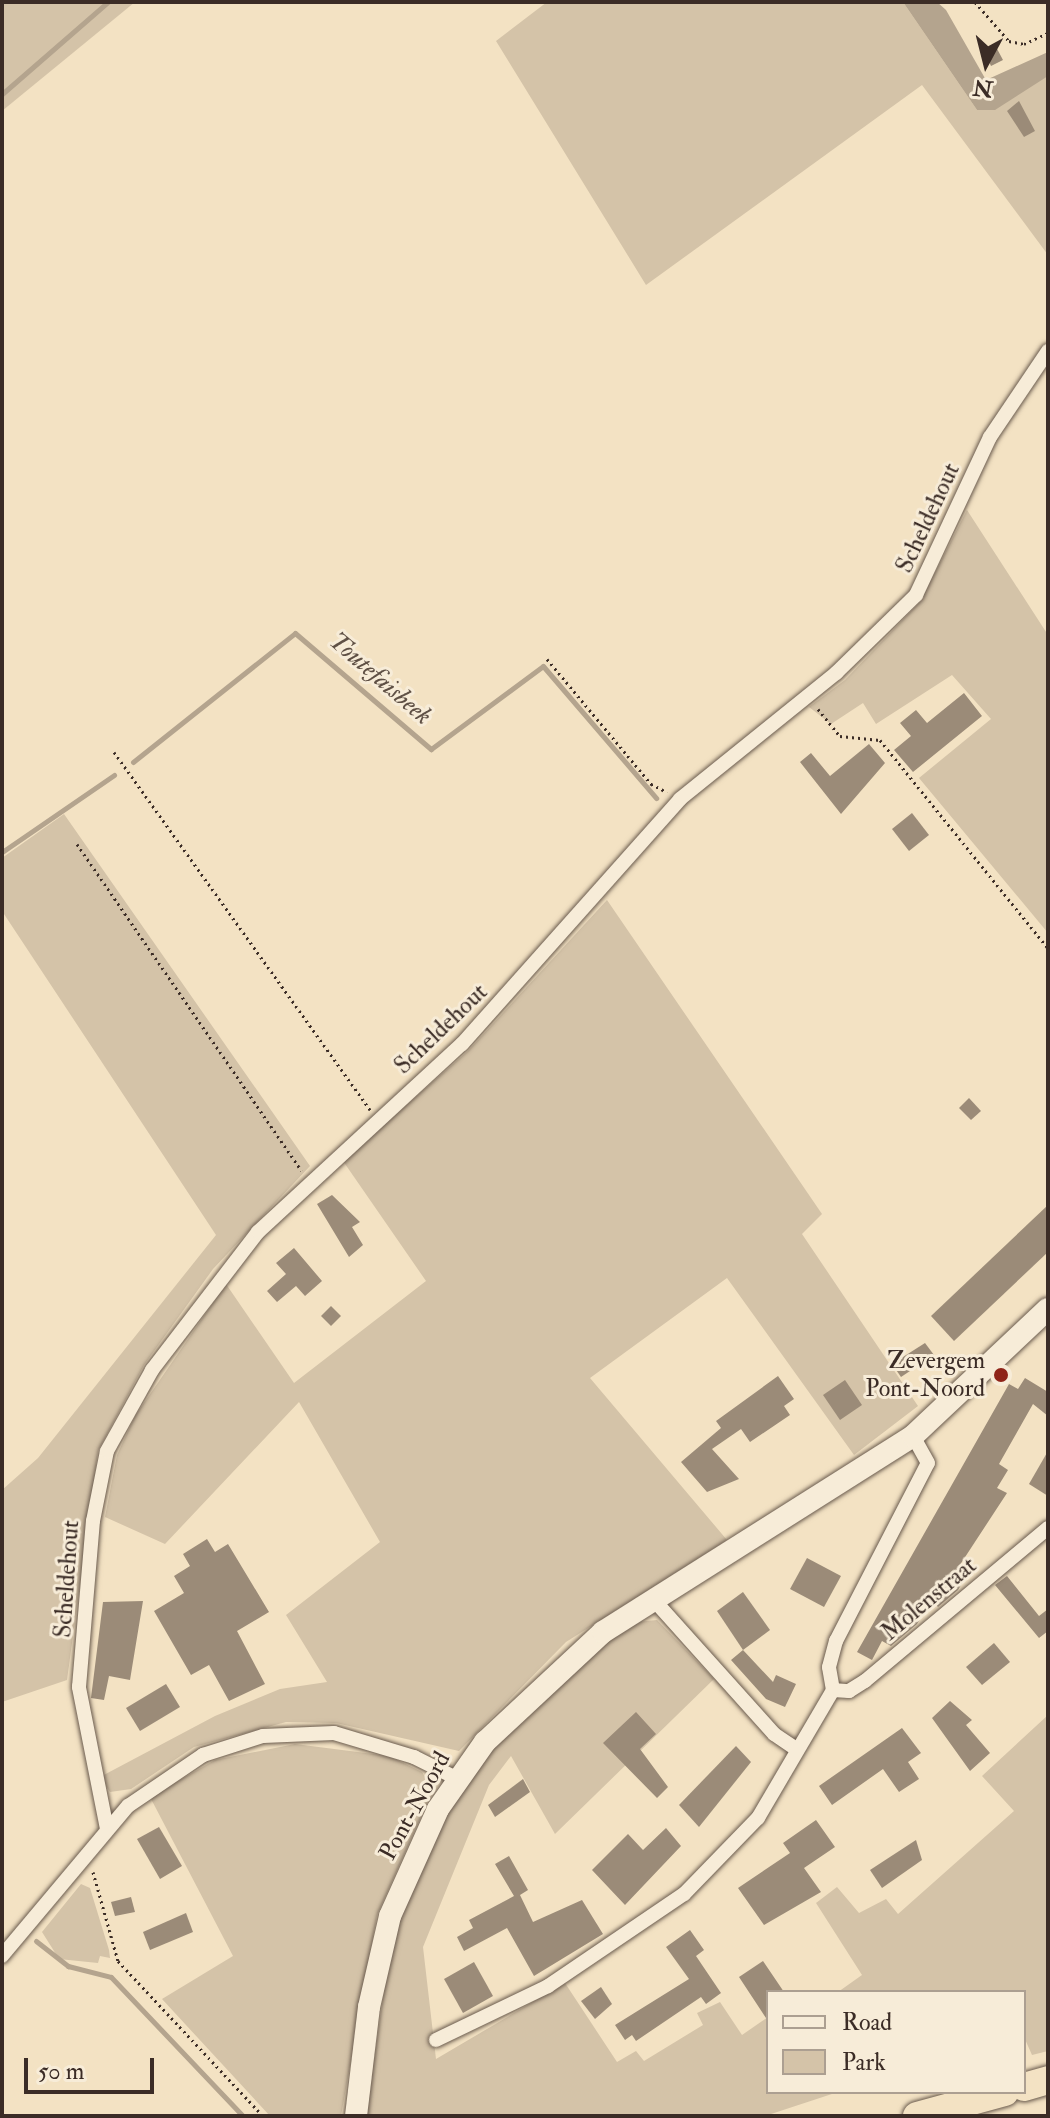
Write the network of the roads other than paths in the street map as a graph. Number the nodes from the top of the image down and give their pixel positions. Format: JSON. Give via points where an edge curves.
{"nodes":[{"id":1,"x":1048,"y":351,"type":"edge"},
{"id":2,"x":1048,"y":1309,"type":"edge"},
{"id":3,"x":913,"y":1436,"type":"junction"},
{"id":4,"x":1048,"y":1528,"type":"edge"},
{"id":5,"x":653,"y":1599,"type":"junction"},
{"id":6,"x":833,"y":1690,"type":"junction"},
{"id":7,"x":796,"y":1749,"type":"junction"},
{"id":8,"x":456,"y":1778,"type":"junction"},
{"id":9,"x":107,"y":1829,"type":"junction"},
{"id":10,"x":2,"y":1956,"type":"edge"},
{"id":11,"x":436,"y":2040,"type":"dead end"},
{"id":12,"x":1048,"y":2080,"type":"edge"},
{"id":13,"x":1026,"y":2086,"type":"edge"},
{"id":14,"x":998,"y":2094,"type":"edge"},
{"id":15,"x":356,"y":2116,"type":"edge"},
{"id":16,"x":917,"y":2116,"type":"edge"}],
"edges":[{"from":1,"to":9,"type":"street","name":"Scheldehout","via":[[990,437],[916,595],[808,696],[680,799],[462,1044],[309,1181],[220,1277],[152,1370],[100,1472],[79,1687]]},
{"from":2,"to":3,"type":"street","name":"Pont-Noord"},
{"from":3,"to":5,"type":"street","name":"Pont-Noord"},
{"from":3,"to":6,"type":"street","via":[[928,1463],[836,1641],[829,1667]]},
{"from":4,"to":6,"type":"street","name":"Molenstraat","via":[[865,1681],[849,1691]]},
{"from":5,"to":7,"type":"street","via":[[774,1734]]},
{"from":5,"to":8,"type":"street","name":"Pont-Noord","via":[[536,1687]]},
{"from":6,"to":7,"type":"street"},
{"from":7,"to":11,"type":"street","via":[[758,1818],[684,1894],[548,1986]]},
{"from":8,"to":9,"type":"street","via":[[362,1738],[263,1736],[168,1775]]},
{"from":8,"to":15,"type":"street","name":"Pont-Noord","via":[[407,1868],[383,1941]]},
{"from":9,"to":10,"type":"street"},
{"from":12,"to":13,"type":"highway"},
{"from":14,"to":16,"type":"highway"}]}
